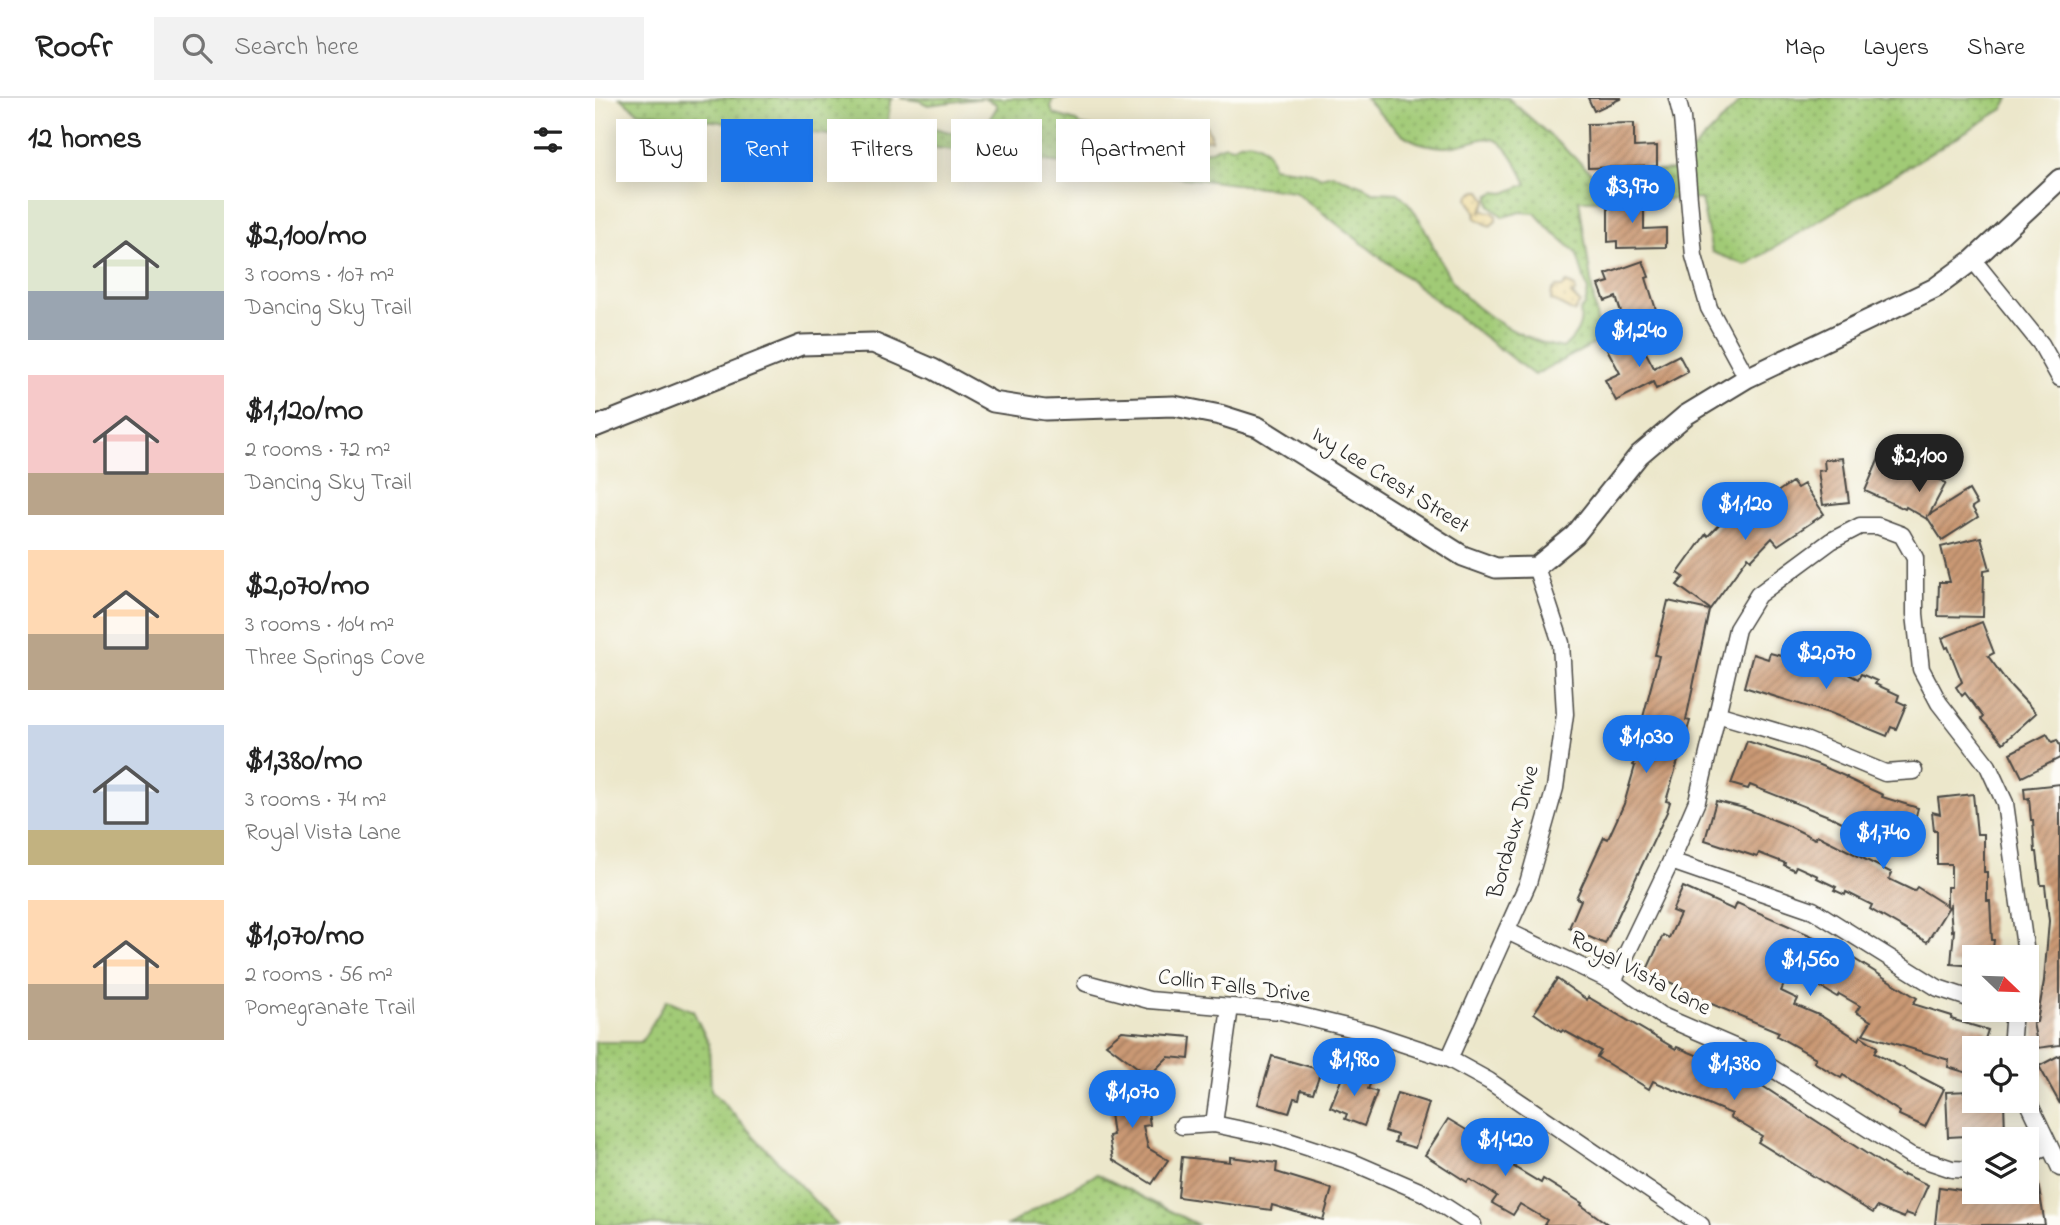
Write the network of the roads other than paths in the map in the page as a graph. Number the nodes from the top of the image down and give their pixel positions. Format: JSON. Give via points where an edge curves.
{"nodes":[{"id":1,"x":1677,"y":98,"type":"edge"},
{"id":2,"x":2060,"y":179,"type":"edge"},
{"id":3,"x":1973,"y":260,"type":"junction"},
{"id":4,"x":1747,"y":378,"type":"junction"},
{"id":5,"x":2060,"y":379,"type":"edge"},
{"id":6,"x":595,"y":427,"type":"edge"},
{"id":7,"x":1536,"y":567,"type":"junction"},
{"id":8,"x":1717,"y":714,"type":"junction"},
{"id":9,"x":1914,"y":771,"type":"dead end"},
{"id":10,"x":1671,"y":862,"type":"junction"},
{"id":11,"x":1507,"y":931,"type":"junction"},
{"id":12,"x":2025,"y":945,"type":"edge"},
{"id":13,"x":1613,"y":982,"type":"junction"},
{"id":14,"x":1086,"y":983,"type":"dead end"},
{"id":15,"x":1962,"y":996,"type":"edge"},
{"id":16,"x":1230,"y":1007,"type":"junction"},
{"id":17,"x":1449,"y":1059,"type":"junction"},
{"id":18,"x":2034,"y":1113,"type":"edge"},
{"id":19,"x":1214,"y":1124,"type":"junction"},
{"id":20,"x":1182,"y":1126,"type":"dead end"},
{"id":21,"x":2049,"y":1146,"type":"junction"},
{"id":22,"x":2039,"y":1151,"type":"edge"},
{"id":23,"x":2060,"y":1168,"type":"edge"},
{"id":24,"x":1962,"y":1169,"type":"edge"},
{"id":25,"x":1473,"y":1225,"type":"edge"},
{"id":26,"x":1701,"y":1225,"type":"edge"}],
"edges":[{"from":1,"to":4,"type":"street","via":[[1694,256],[1709,308]]},
{"from":2,"to":3,"type":"street"},
{"from":3,"to":4,"type":"street","via":[[1935,288]]},
{"from":3,"to":5,"type":"street","via":[[2041,344]]},
{"from":4,"to":7,"type":"street","via":[[1686,415],[1639,456],[1575,535]]},
{"from":6,"to":7,"type":"street","name":"Ivy Lee Crest Street","via":[[801,345],[873,343],[993,402],[1045,410],[1174,406],[1258,427],[1463,556],[1496,568]]},
{"from":7,"to":11,"type":"street","name":"Bordaux Drive","via":[[1561,643],[1565,714],[1555,788],[1528,883]]},
{"from":8,"to":9,"type":"street","via":[[1805,740],[1885,773]]},
{"from":8,"to":10,"type":"street","via":[[1697,801]]},
{"from":8,"to":12,"type":"street","via":[[1737,629],[1758,595],[1831,541],[1860,526],[1878,526],[1902,535],[1915,558],[1921,669],[1939,703],[1988,766],[2005,803]]},
{"from":10,"to":13,"type":"street"},
{"from":10,"to":15,"type":"street","via":[[1813,910],[1938,988]]},
{"from":11,"to":13,"type":"street","name":"Royal Vista Lane"},
{"from":11,"to":17,"type":"street","name":"Bordaux Drive"},
{"from":13,"to":24,"type":"street","name":"Royal Vista Lane","via":[[1660,1015],[1748,1053],[1910,1155]]},
{"from":14,"to":16,"type":"street","name":"Collin Falls Drive","via":[[1149,1000]]},
{"from":16,"to":17,"type":"street","name":"Collin Falls Drive","via":[[1281,1011],[1371,1033]]},
{"from":16,"to":19,"type":"street"},
{"from":17,"to":26,"type":"street","name":"Collin Falls Drive","via":[[1489,1081]]},
{"from":18,"to":21,"type":"street"},
{"from":19,"to":20,"type":"street"},
{"from":19,"to":25,"type":"street","via":[[1350,1161],[1424,1193]]},
{"from":21,"to":22,"type":"street"},
{"from":21,"to":23,"type":"street"}]}
